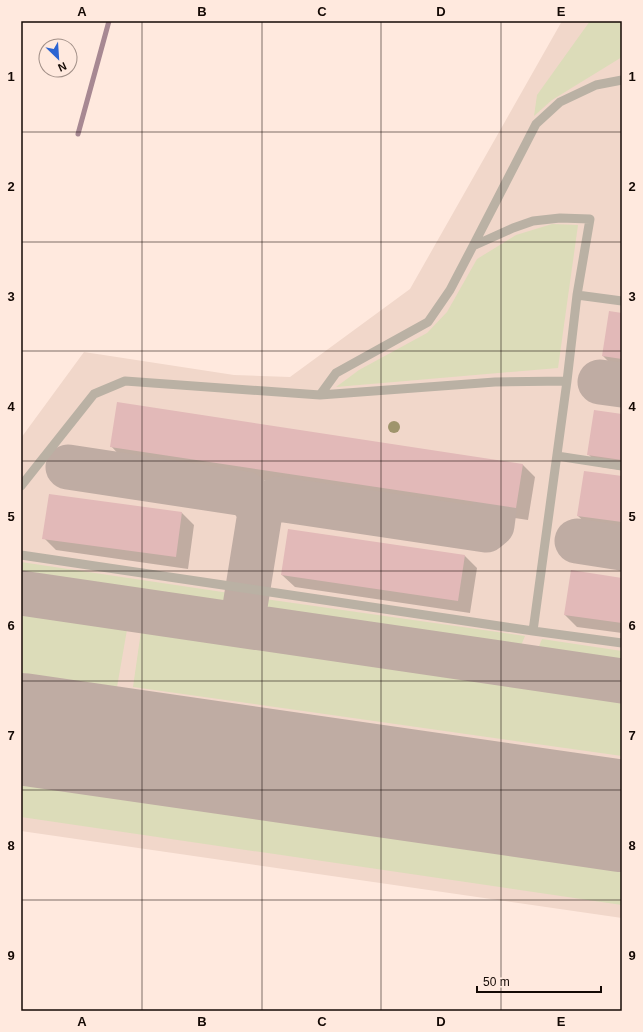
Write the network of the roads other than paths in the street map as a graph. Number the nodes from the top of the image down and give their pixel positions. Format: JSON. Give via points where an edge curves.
{"nodes":[{"id":1,"x":622,"y":80,"type":"edge"},
{"id":2,"x":473,"y":246,"type":"junction"},
{"id":3,"x":577,"y":295,"type":"junction"},
{"id":4,"x":622,"y":301,"type":"edge"},
{"id":5,"x":567,"y":381,"type":"junction"},
{"id":6,"x":320,"y":395,"type":"junction"},
{"id":7,"x":557,"y":456,"type":"junction"},
{"id":8,"x":622,"y":466,"type":"edge"},
{"id":9,"x":21,"y":486,"type":"edge"},
{"id":10,"x":21,"y":555,"type":"edge"},
{"id":11,"x":533,"y":631,"type":"junction"},
{"id":12,"x":622,"y":643,"type":"edge"}],
"edges":[{"from":1,"to":2,"type":"lane","via":[[596,85],[560,102],[536,124]]},
{"from":2,"to":3,"type":"lane","via":[[533,221],[560,218],[590,219]]},
{"from":2,"to":6,"type":"lane","via":[[450,290],[428,322],[336,373]]},
{"from":3,"to":4,"type":"lane"},
{"from":3,"to":5,"type":"lane"},
{"from":5,"to":6,"type":"lane","via":[[495,382]]},
{"from":5,"to":7,"type":"lane"},
{"from":6,"to":9,"type":"lane","via":[[126,381],[94,394]]},
{"from":7,"to":8,"type":"lane"},
{"from":7,"to":11,"type":"lane"},
{"from":10,"to":11,"type":"lane"},
{"from":11,"to":12,"type":"lane"}]}
